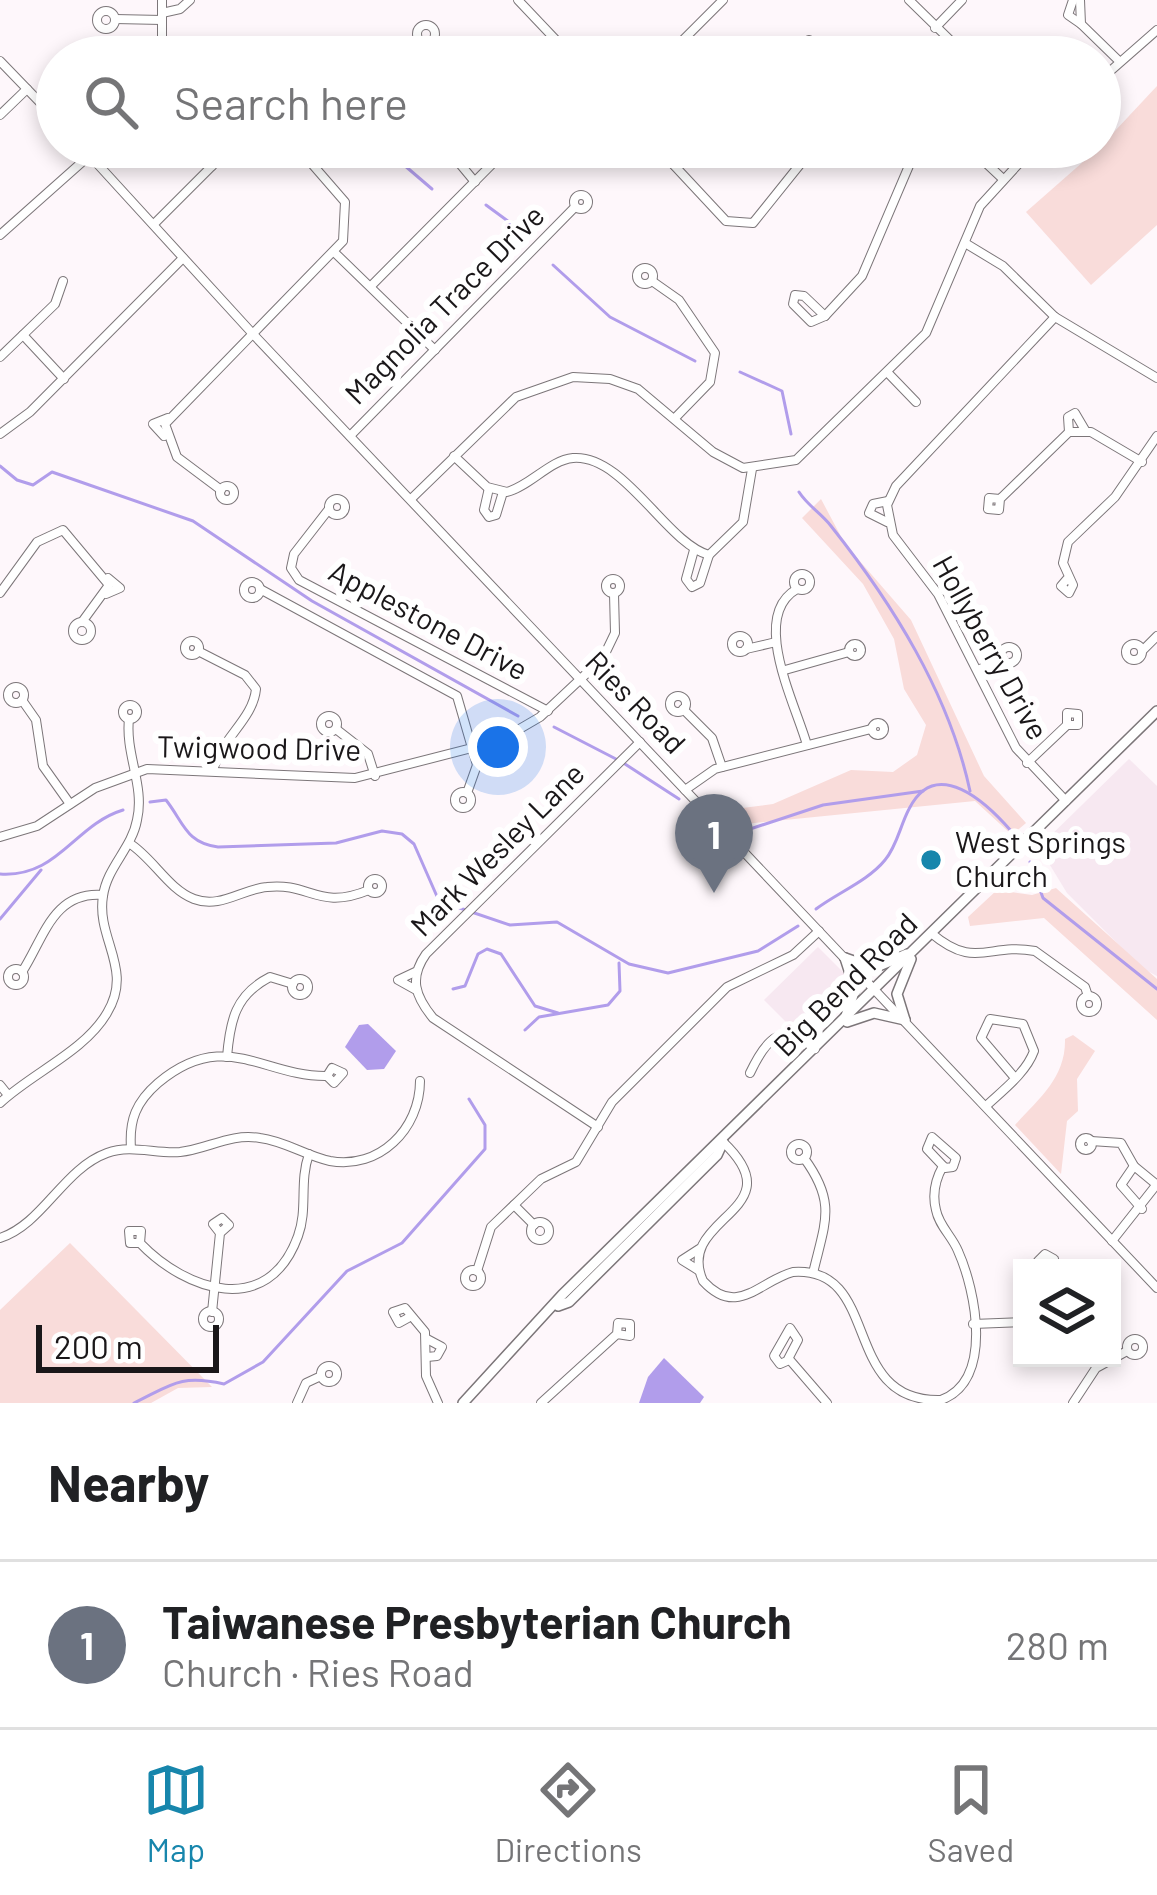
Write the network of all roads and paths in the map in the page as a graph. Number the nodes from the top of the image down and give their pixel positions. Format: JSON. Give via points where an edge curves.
{"nodes":[{"id":1,"x":162,"y":0,"type":"edge"},
{"id":2,"x":190,"y":0,"type":"edge"},
{"id":3,"x":518,"y":0,"type":"edge"},
{"id":4,"x":723,"y":0,"type":"edge"},
{"id":5,"x":909,"y":0,"type":"edge"},
{"id":6,"x":962,"y":0,"type":"edge"},
{"id":7,"x":1076,"y":0,"type":"edge"},
{"id":8,"x":162,"y":16,"type":"junction"},
{"id":9,"x":115,"y":19,"type":"dead end"},
{"id":10,"x":935,"y":28,"type":"junction"},
{"id":11,"x":1157,"y":30,"type":"edge"},
{"id":12,"x":162,"y":36,"type":"edge"},
{"id":13,"x":552,"y":36,"type":"edge"},
{"id":14,"x":686,"y":36,"type":"edge"},
{"id":15,"x":947,"y":36,"type":"edge"},
{"id":16,"x":1093,"y":36,"type":"edge"},
{"id":17,"x":1121,"y":60,"type":"edge"},
{"id":18,"x":0,"y":61,"type":"edge"},
{"id":19,"x":27,"y":89,"type":"junction"},
{"id":20,"x":36,"y":98,"type":"edge"},
{"id":21,"x":0,"y":115,"type":"edge"},
{"id":22,"x":77,"y":168,"type":"edge"},
{"id":23,"x":102,"y":168,"type":"edge"},
{"id":24,"x":210,"y":168,"type":"edge"},
{"id":25,"x":315,"y":168,"type":"edge"},
{"id":26,"x":463,"y":168,"type":"edge"},
{"id":27,"x":488,"y":168,"type":"edge"},
{"id":28,"x":677,"y":168,"type":"edge"},
{"id":29,"x":796,"y":168,"type":"edge"},
{"id":30,"x":908,"y":168,"type":"edge"},
{"id":31,"x":992,"y":168,"type":"edge"},
{"id":32,"x":1013,"y":168,"type":"edge"},
{"id":33,"x":1003,"y":178,"type":"junction"},
{"id":34,"x":475,"y":182,"type":"junction"},
{"id":35,"x":575,"y":207,"type":"dead end"},
{"id":36,"x":154,"y":224,"type":"junction"},
{"id":37,"x":0,"y":235,"type":"edge"},
{"id":38,"x":965,"y":242,"type":"junction"},
{"id":39,"x":334,"y":251,"type":"junction"},
{"id":40,"x":183,"y":258,"type":"junction"},
{"id":41,"x":63,"y":281,"type":"dead end"},
{"id":42,"x":652,"y":281,"type":"dead end"},
{"id":43,"x":371,"y":286,"type":"junction"},
{"id":44,"x":825,"y":316,"type":"dead end"},
{"id":45,"x":1055,"y":317,"type":"junction"},
{"id":46,"x":252,"y":333,"type":"junction"},
{"id":47,"x":22,"y":335,"type":"junction"},
{"id":48,"x":435,"y":350,"type":"junction"},
{"id":49,"x":0,"y":357,"type":"edge"},
{"id":50,"x":888,"y":373,"type":"junction"},
{"id":51,"x":1157,"y":378,"type":"edge"},
{"id":52,"x":64,"y":379,"type":"junction"},
{"id":53,"x":916,"y":402,"type":"dead end"},
{"id":54,"x":676,"y":417,"type":"junction"},
{"id":55,"x":1085,"y":430,"type":"junction"},
{"id":56,"x":1069,"y":432,"type":"junction"},
{"id":57,"x":0,"y":434,"type":"edge"},
{"id":58,"x":350,"y":436,"type":"junction"},
{"id":59,"x":1157,"y":436,"type":"edge"},
{"id":60,"x":454,"y":456,"type":"junction"},
{"id":61,"x":1142,"y":462,"type":"junction"},
{"id":62,"x":752,"y":469,"type":"junction"},
{"id":63,"x":489,"y":488,"type":"junction"},
{"id":64,"x":220,"y":490,"type":"dead end"},
{"id":65,"x":503,"y":492,"type":"junction"},
{"id":66,"x":1000,"y":499,"type":"dead end"},
{"id":67,"x":411,"y":500,"type":"junction"},
{"id":68,"x":888,"y":506,"type":"junction"},
{"id":69,"x":329,"y":509,"type":"dead end"},
{"id":70,"x":888,"y":522,"type":"junction"},
{"id":71,"x":694,"y":550,"type":"junction"},
{"id":72,"x":709,"y":555,"type":"junction"},
{"id":73,"x":1067,"y":579,"type":"dead end"},
{"id":74,"x":260,"y":589,"type":"dead end"},
{"id":75,"x":797,"y":589,"type":"dead end"},
{"id":76,"x":0,"y":593,"type":"edge"},
{"id":77,"x":614,"y":594,"type":"dead end"},
{"id":78,"x":82,"y":622,"type":"dead end"},
{"id":79,"x":1157,"y":636,"type":"edge"},
{"id":80,"x":776,"y":642,"type":"junction"},
{"id":81,"x":746,"y":649,"type":"dead end"},
{"id":82,"x":198,"y":651,"type":"dead end"},
{"id":83,"x":1142,"y":651,"type":"dead end"},
{"id":84,"x":849,"y":652,"type":"dead end"},
{"id":85,"x":1003,"y":659,"type":"dead end"},
{"id":86,"x":980,"y":669,"type":"junction"},
{"id":87,"x":785,"y":670,"type":"junction"},
{"id":88,"x":579,"y":680,"type":"junction"},
{"id":89,"x":22,"y":700,"type":"dead end"},
{"id":90,"x":683,"y":709,"type":"dead end"},
{"id":91,"x":548,"y":711,"type":"junction"},
{"id":92,"x":1157,"y":711,"type":"edge"},
{"id":93,"x":129,"y":719,"type":"dead end"},
{"id":94,"x":1067,"y":724,"type":"dead end"},
{"id":95,"x":336,"y":729,"type":"dead end"},
{"id":96,"x":872,"y":729,"type":"dead end"},
{"id":97,"x":640,"y":742,"type":"junction"},
{"id":98,"x":807,"y":745,"type":"junction"},
{"id":99,"x":473,"y":749,"type":"junction"},
{"id":100,"x":1027,"y":763,"type":"junction"},
{"id":101,"x":722,"y":767,"type":"junction"},
{"id":102,"x":213,"y":771,"type":"junction"},
{"id":103,"x":133,"y":772,"type":"junction"},
{"id":104,"x":375,"y":776,"type":"junction"},
{"id":105,"x":685,"y":790,"type":"junction"},
{"id":106,"x":467,"y":793,"type":"dead end"},
{"id":107,"x":1066,"y":801,"type":"junction"},
{"id":108,"x":70,"y":804,"type":"junction"},
{"id":109,"x":0,"y":837,"type":"edge"},
{"id":110,"x":129,"y":843,"type":"junction"},
{"id":111,"x":368,"y":890,"type":"dead end"},
{"id":112,"x":103,"y":895,"type":"junction"},
{"id":113,"x":819,"y":932,"type":"junction"},
{"id":114,"x":932,"y":933,"type":"junction"},
{"id":115,"x":914,"y":952,"type":"junction"},
{"id":116,"x":845,"y":958,"type":"junction"},
{"id":117,"x":22,"y":972,"type":"dead end"},
{"id":118,"x":415,"y":972,"type":"junction"},
{"id":119,"x":292,"y":983,"type":"dead end"},
{"id":120,"x":416,"y":990,"type":"junction"},
{"id":121,"x":876,"y":990,"type":"junction"},
{"id":122,"x":1088,"y":996,"type":"dead end"},
{"id":123,"x":905,"y":1021,"type":"junction"},
{"id":124,"x":842,"y":1024,"type":"junction"},
{"id":125,"x":817,"y":1050,"type":"junction"},
{"id":126,"x":227,"y":1057,"type":"junction"},
{"id":127,"x":750,"y":1073,"type":"dead end"},
{"id":128,"x":327,"y":1076,"type":"dead end"},
{"id":129,"x":1015,"y":1078,"type":"junction"},
{"id":130,"x":420,"y":1081,"type":"dead end"},
{"id":131,"x":0,"y":1085,"type":"edge"},
{"id":132,"x":4,"y":1099,"type":"edge"},
{"id":133,"x":986,"y":1106,"type":"junction"},
{"id":134,"x":598,"y":1127,"type":"junction"},
{"id":135,"x":1091,"y":1141,"type":"dead end"},
{"id":136,"x":722,"y":1142,"type":"junction"},
{"id":137,"x":131,"y":1148,"type":"junction"},
{"id":138,"x":309,"y":1154,"type":"junction"},
{"id":139,"x":804,"y":1158,"type":"dead end"},
{"id":140,"x":943,"y":1166,"type":"dead end"},
{"id":141,"x":1134,"y":1166,"type":"junction"},
{"id":142,"x":1157,"y":1185,"type":"edge"},
{"id":143,"x":514,"y":1205,"type":"junction"},
{"id":144,"x":1142,"y":1209,"type":"junction"},
{"id":145,"x":534,"y":1225,"type":"dead end"},
{"id":146,"x":220,"y":1233,"type":"dead end"},
{"id":147,"x":0,"y":1238,"type":"edge"},
{"id":148,"x":1112,"y":1240,"type":"junction"},
{"id":149,"x":140,"y":1243,"type":"dead end"},
{"id":150,"x":477,"y":1271,"type":"dead end"},
{"id":151,"x":813,"y":1273,"type":"junction"},
{"id":152,"x":1157,"y":1288,"type":"edge"},
{"id":153,"x":214,"y":1289,"type":"junction"},
{"id":154,"x":212,"y":1312,"type":"dead end"},
{"id":155,"x":408,"y":1318,"type":"dead end"},
{"id":156,"x":1013,"y":1322,"type":"edge"},
{"id":157,"x":973,"y":1324,"type":"junction"},
{"id":158,"x":616,"y":1334,"type":"dead end"},
{"id":159,"x":427,"y":1339,"type":"junction"},
{"id":160,"x":1127,"y":1351,"type":"dead end"},
{"id":161,"x":427,"y":1358,"type":"junction"},
{"id":162,"x":788,"y":1359,"type":"dead end"},
{"id":163,"x":321,"y":1376,"type":"dead end"},
{"id":164,"x":546,"y":1402,"type":"edge"},
{"id":165,"x":297,"y":1403,"type":"edge"},
{"id":166,"x":438,"y":1403,"type":"edge"},
{"id":167,"x":463,"y":1403,"type":"edge"},
{"id":168,"x":826,"y":1403,"type":"edge"},
{"id":169,"x":1073,"y":1403,"type":"edge"}],
"edges":[{"from":1,"to":8,"type":"street"},
{"from":2,"to":8,"type":"street"},
{"from":3,"to":13,"type":"street"},
{"from":4,"to":14,"type":"street"},
{"from":5,"to":10,"type":"street"},
{"from":6,"to":10,"type":"street"},
{"from":7,"to":16,"type":"street"},
{"from":8,"to":9,"type":"street"},
{"from":8,"to":12,"type":"street"},
{"from":10,"to":15,"type":"street"},
{"from":11,"to":17,"type":"street"},
{"from":18,"to":19,"type":"street"},
{"from":19,"to":20,"type":"street"},
{"from":19,"to":21,"type":"street"},
{"from":22,"to":37,"type":"street"},
{"from":23,"to":36,"type":"street","name":"Ries Road"},
{"from":24,"to":36,"type":"street"},
{"from":25,"to":39,"type":"street","via":[[346,208],[345,234]]},
{"from":26,"to":34,"type":"street"},
{"from":27,"to":34,"type":"street"},
{"from":28,"to":29,"type":"street","via":[[726,221],[745,226]]},
{"from":30,"to":44,"type":"street","via":[[862,276]]},
{"from":31,"to":33,"type":"street"},
{"from":32,"to":33,"type":"street"},
{"from":33,"to":38,"type":"street"},
{"from":34,"to":43,"type":"street"},
{"from":35,"to":48,"type":"street","name":"Magnolia Trace Drive"},
{"from":36,"to":40,"type":"street","name":"Ries Road"},
{"from":38,"to":45,"type":"street"},
{"from":38,"to":50,"type":"street","via":[[926,333]]},
{"from":39,"to":43,"type":"street"},
{"from":39,"to":46,"type":"street"},
{"from":40,"to":46,"type":"street","name":"Ries Road"},
{"from":40,"to":52,"type":"street"},
{"from":41,"to":47,"type":"street","via":[[55,304]]},
{"from":42,"to":54,"type":"street","via":[[679,300],[715,353],[710,382]]},
{"from":43,"to":48,"type":"street"},
{"from":45,"to":51,"type":"street"},
{"from":45,"to":68,"type":"street","via":[[896,486]]},
{"from":46,"to":58,"type":"street","name":"Ries Road"},
{"from":46,"to":64,"type":"street","via":[[168,418],[166,436],[180,460]]},
{"from":47,"to":49,"type":"street"},
{"from":47,"to":52,"type":"street"},
{"from":48,"to":58,"type":"street","name":"Magnolia Trace Drive"},
{"from":50,"to":53,"type":"street"},
{"from":50,"to":62,"type":"street","via":[[804,455]]},
{"from":52,"to":57,"type":"street"},
{"from":54,"to":60,"type":"street","via":[[629,384],[564,378],[516,397]]},
{"from":54,"to":62,"type":"street","via":[[713,452]]},
{"from":55,"to":56,"type":"street"},
{"from":55,"to":56,"type":"street","via":[[1075,413]]},
{"from":55,"to":61,"type":"street"},
{"from":56,"to":66,"type":"street"},
{"from":58,"to":67,"type":"street","name":"Ries Road"},
{"from":59,"to":61,"type":"street"},
{"from":60,"to":63,"type":"street"},
{"from":60,"to":67,"type":"street"},
{"from":61,"to":73,"type":"street","via":[[1068,542]]},
{"from":62,"to":72,"type":"street","via":[[743,522]]},
{"from":63,"to":65,"type":"street"},
{"from":63,"to":65,"type":"street","via":[[489,517]]},
{"from":65,"to":71,"type":"street","via":[[569,459],[588,460],[647,502]]},
{"from":67,"to":88,"type":"street","name":"Ries Road"},
{"from":68,"to":70,"type":"street","name":"Hollyberry Drive"},
{"from":68,"to":70,"type":"street","via":[[873,504],[869,513]]},
{"from":69,"to":91,"type":"street","name":"Applestone Drive","via":[[294,554],[298,580]]},
{"from":70,"to":86,"type":"street","name":"Hollyberry Drive"},
{"from":71,"to":72,"type":"street"},
{"from":71,"to":72,"type":"street","via":[[690,586],[700,583]]},
{"from":74,"to":99,"type":"street","via":[[451,692]]},
{"from":75,"to":80,"type":"street","via":[[778,610]]},
{"from":76,"to":78,"type":"street","via":[[24,556],[49,533],[66,532],[107,578],[106,594]]},
{"from":77,"to":88,"type":"street","name":"Twigwood Drive","via":[[611,645]]},
{"from":79,"to":83,"type":"street"},
{"from":80,"to":81,"type":"street"},
{"from":80,"to":87,"type":"street"},
{"from":82,"to":102,"type":"street","via":[[256,689]]},
{"from":84,"to":87,"type":"street"},
{"from":85,"to":86,"type":"street"},
{"from":86,"to":100,"type":"street","name":"Hollyberry Drive"},
{"from":87,"to":98,"type":"street"},
{"from":88,"to":91,"type":"street","name":"Twigwood Drive"},
{"from":88,"to":97,"type":"street","name":"Ries Road"},
{"from":89,"to":108,"type":"street","via":[[36,720],[43,766]]},
{"from":90,"to":101,"type":"street","via":[[712,738]]},
{"from":91,"to":99,"type":"street","name":"Twigwood Drive"},
{"from":92,"to":107,"type":"main road","name":"Big Bend Road"},
{"from":93,"to":103,"type":"street"},
{"from":94,"to":100,"type":"street"},
{"from":95,"to":104,"type":"street","via":[[368,754]]},
{"from":96,"to":98,"type":"street"},
{"from":97,"to":105,"type":"street","name":"Ries Road"},
{"from":97,"to":118,"type":"street","name":"Mark Wesley Lane"},
{"from":98,"to":101,"type":"street"},
{"from":99,"to":104,"type":"street","name":"Twigwood Drive"},
{"from":99,"to":106,"type":"street","via":[[477,771]]},
{"from":100,"to":107,"type":"street","name":"Hollyberry Drive"},
{"from":101,"to":105,"type":"street"},
{"from":102,"to":103,"type":"street","name":"Twigwood Drive"},
{"from":102,"to":104,"type":"street","name":"Twigwood Drive"},
{"from":103,"to":108,"type":"street","name":"Twigwood Drive"},
{"from":103,"to":110,"type":"street","via":[[139,808]]},
{"from":105,"to":113,"type":"street","name":"Ries Road"},
{"from":107,"to":114,"type":"main road","name":"Big Bend Road"},
{"from":108,"to":109,"type":"street","name":"Twigwood Drive"},
{"from":110,"to":111,"type":"street","via":[[200,901],[267,886],[336,901]]},
{"from":110,"to":112,"type":"street"},
{"from":112,"to":117,"type":"street","via":[[63,906]]},
{"from":112,"to":132,"type":"street","via":[[118,966],[112,1005],[99,1025]]},
{"from":113,"to":116,"type":"street","name":"Ries Road"},
{"from":113,"to":134,"type":"street","via":[[794,955],[734,981],[612,1102]]},
{"from":114,"to":115,"type":"main road","name":"Big Bend Road"},
{"from":114,"to":122,"type":"street","via":[[962,955],[1035,951]]},
{"from":115,"to":116,"type":"main road","via":[[874,968]]},
{"from":115,"to":121,"type":"main road","name":"Big Bend Road"},
{"from":115,"to":123,"type":"main road","via":[[897,994]]},
{"from":116,"to":121,"type":"street","name":"Ries Road"},
{"from":116,"to":124,"type":"main road","via":[[855,989]]},
{"from":118,"to":120,"type":"street","name":"Mark Wesley Lane"},
{"from":118,"to":120,"type":"street","via":[[398,980]]},
{"from":119,"to":126,"type":"street","via":[[270,977],[246,994],[232,1015]]},
{"from":120,"to":134,"type":"street","via":[[433,1018]]},
{"from":121,"to":123,"type":"street","name":"Ries Road"},
{"from":121,"to":124,"type":"main road","name":"Big Bend Road"},
{"from":123,"to":124,"type":"main road","via":[[874,1013]]},
{"from":123,"to":133,"type":"street","name":"Ries Road"},
{"from":124,"to":125,"type":"main road","name":"Big Bend Road"},
{"from":125,"to":127,"type":"street","via":[[799,1035],[778,1034]]},
{"from":125,"to":136,"type":"main road","name":"Big Bend Road"},
{"from":126,"to":128,"type":"street"},
{"from":126,"to":137,"type":"street","via":[[190,1064],[153,1087],[134,1112]]},
{"from":129,"to":129,"type":"street","via":[[1034,1051],[1029,1031],[990,1019],[981,1038]]},
{"from":129,"to":133,"type":"street"},
{"from":130,"to":138,"type":"street","via":[[410,1123],[389,1147],[349,1162]]},
{"from":131,"to":132,"type":"street"},
{"from":133,"to":148,"type":"street","name":"Ries Road"},
{"from":134,"to":143,"type":"street","via":[[576,1162]]},
{"from":135,"to":141,"type":"street","via":[[1121,1143]]},
{"from":136,"to":151,"type":"street","via":[[742,1163],[745,1195],[712,1228],[698,1270],[712,1290],[744,1299],[783,1275]]},
{"from":136,"to":167,"type":"main road","name":"Big Bend Road"},
{"from":137,"to":138,"type":"street","via":[[179,1152],[256,1137]]},
{"from":137,"to":147,"type":"street","via":[[96,1158]]},
{"from":138,"to":153,"type":"street","via":[[300,1231],[286,1258],[252,1284]]},
{"from":139,"to":151,"type":"street","via":[[827,1207]]},
{"from":140,"to":157,"type":"street","via":[[936,1212],[962,1262]]},
{"from":141,"to":142,"type":"street"},
{"from":141,"to":144,"type":"street","via":[[1121,1185]]},
{"from":142,"to":144,"type":"street"},
{"from":143,"to":145,"type":"street"},
{"from":143,"to":150,"type":"street","via":[[488,1232]]},
{"from":144,"to":148,"type":"street"},
{"from":146,"to":153,"type":"street"},
{"from":148,"to":152,"type":"street","name":"Ries Road"},
{"from":149,"to":153,"type":"street","via":[[177,1276]]},
{"from":151,"to":157,"type":"street","via":[[848,1301],[874,1379],[905,1400],[939,1400],[968,1379],[977,1360]]},
{"from":153,"to":154,"type":"street"},
{"from":155,"to":159,"type":"street"},
{"from":156,"to":157,"type":"street"},
{"from":158,"to":164,"type":"street"},
{"from":159,"to":161,"type":"street"},
{"from":159,"to":161,"type":"street","via":[[442,1347]]},
{"from":160,"to":169,"type":"street","via":[[1096,1368]]},
{"from":161,"to":166,"type":"street"},
{"from":162,"to":168,"type":"street"},
{"from":163,"to":165,"type":"street","via":[[306,1383]]}]}
